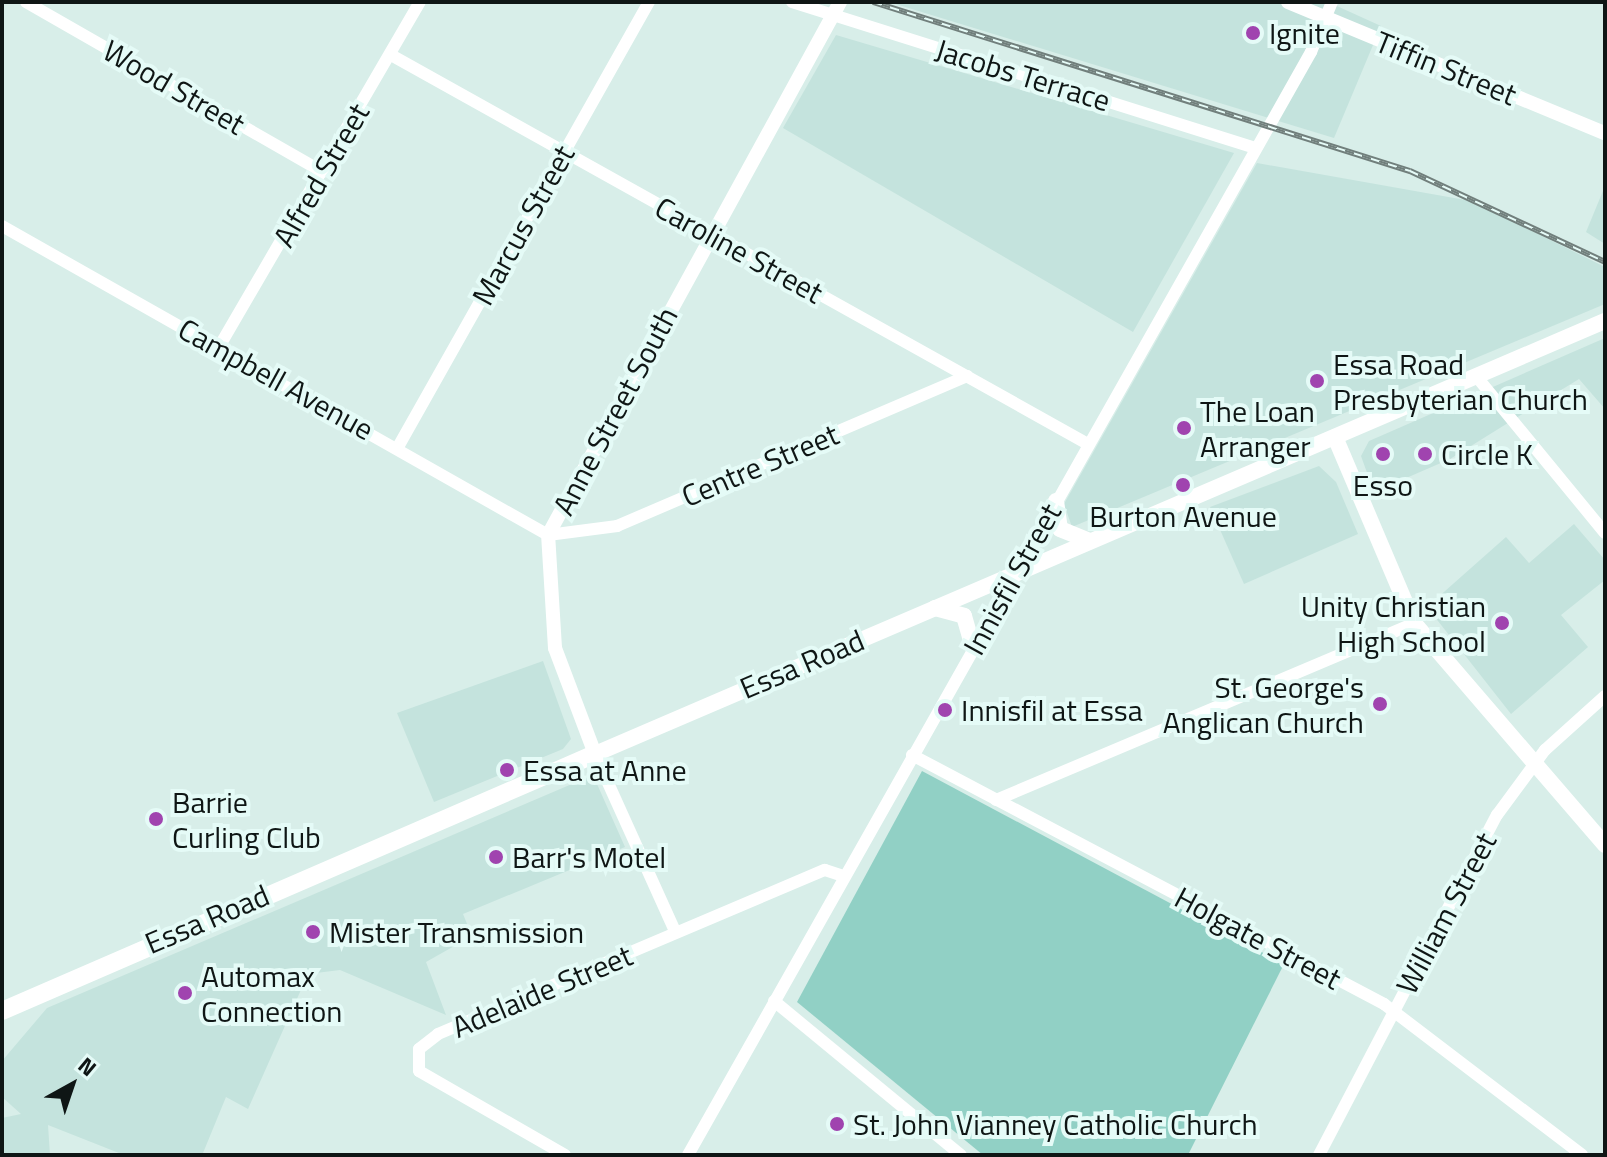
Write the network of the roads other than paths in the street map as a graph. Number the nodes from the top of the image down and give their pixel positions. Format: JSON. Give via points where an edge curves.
{"nodes":[{"id":1,"x":26,"y":2,"type":"edge"},
{"id":2,"x":420,"y":2,"type":"edge"},
{"id":3,"x":649,"y":2,"type":"edge"},
{"id":4,"x":792,"y":2,"type":"edge"},
{"id":5,"x":1288,"y":2,"type":"edge"},
{"id":6,"x":1332,"y":2,"type":"edge"},
{"id":7,"x":837,"y":8,"type":"edge"},
{"id":8,"x":1327,"y":20,"type":"junction"},
{"id":9,"x":391,"y":55,"type":"junction"},
{"id":10,"x":1605,"y":133,"type":"edge"},
{"id":11,"x":1254,"y":148,"type":"junction"},
{"id":12,"x":564,"y":152,"type":"junction"},
{"id":13,"x":323,"y":172,"type":"junction"},
{"id":14,"x":2,"y":226,"type":"edge"},
{"id":15,"x":712,"y":235,"type":"junction"},
{"id":16,"x":1605,"y":321,"type":"edge"},
{"id":17,"x":219,"y":347,"type":"junction"},
{"id":18,"x":967,"y":376,"type":"junction"},
{"id":19,"x":1476,"y":376,"type":"junction"},
{"id":20,"x":1335,"y":437,"type":"junction"},
{"id":21,"x":1088,"y":444,"type":"junction"},
{"id":22,"x":398,"y":447,"type":"junction"},
{"id":23,"x":1056,"y":501,"type":"junction"},
{"id":24,"x":1605,"y":533,"type":"edge"},
{"id":25,"x":548,"y":535,"type":"junction"},
{"id":26,"x":1089,"y":541,"type":"junction"},
{"id":27,"x":1017,"y":572,"type":"junction"},
{"id":28,"x":934,"y":608,"type":"junction"},
{"id":29,"x":1414,"y":623,"type":"junction"},
{"id":30,"x":973,"y":648,"type":"junction"},
{"id":31,"x":1605,"y":696,"type":"edge"},
{"id":32,"x":595,"y":754,"type":"junction"},
{"id":33,"x":912,"y":755,"type":"junction"},
{"id":34,"x":1534,"y":764,"type":"junction"},
{"id":35,"x":996,"y":800,"type":"junction"},
{"id":36,"x":1605,"y":845,"type":"edge"},
{"id":37,"x":844,"y":876,"type":"junction"},
{"id":38,"x":675,"y":931,"type":"junction"},
{"id":39,"x":774,"y":1001,"type":"junction"},
{"id":40,"x":2,"y":1011,"type":"edge"},
{"id":41,"x":1394,"y":1012,"type":"junction"},
{"id":42,"x":565,"y":1155,"type":"edge"},
{"id":43,"x":688,"y":1155,"type":"edge"},
{"id":44,"x":961,"y":1155,"type":"edge"},
{"id":45,"x":1319,"y":1155,"type":"edge"},
{"id":46,"x":1582,"y":1155,"type":"edge"}],
"edges":[{"from":1,"to":13,"type":"street","name":"Wood Street"},
{"from":2,"to":9,"type":"street","name":"Alfred Street"},
{"from":3,"to":12,"type":"street","name":"Marcus Street"},
{"from":4,"to":7,"type":"street","name":"Jacobs Terrace"},
{"from":5,"to":8,"type":"street","name":"Tiffin Street"},
{"from":6,"to":8,"type":"street","name":"Innisfil Street"},
{"from":7,"to":11,"type":"street","name":"Jacobs Terrace"},
{"from":7,"to":15,"type":"street","name":"Anne Street South"},
{"from":8,"to":10,"type":"street","name":"Tiffin Street"},
{"from":8,"to":11,"type":"street","name":"Innisfil Street"},
{"from":9,"to":12,"type":"street","name":"Caroline Street"},
{"from":9,"to":13,"type":"street","name":"Alfred Street"},
{"from":11,"to":21,"type":"street","name":"Innisfil Street"},
{"from":12,"to":15,"type":"street","name":"Caroline Street"},
{"from":12,"to":22,"type":"street","name":"Marcus Street"},
{"from":13,"to":17,"type":"street","name":"Alfred Street"},
{"from":14,"to":17,"type":"street","name":"Campbell Avenue"},
{"from":15,"to":18,"type":"street","name":"Caroline Street"},
{"from":15,"to":25,"type":"street","name":"Anne Street South"},
{"from":16,"to":19,"type":"main road","name":"Essa Road"},
{"from":17,"to":22,"type":"street","name":"Campbell Avenue"},
{"from":18,"to":21,"type":"street","name":"Caroline Street"},
{"from":18,"to":25,"type":"street","name":"Centre Street","via":[[617,526]]},
{"from":19,"to":20,"type":"main road","name":"Essa Road"},
{"from":19,"to":24,"type":"street"},
{"from":20,"to":26,"type":"main road","name":"Essa Road"},
{"from":20,"to":29,"type":"main road"},
{"from":21,"to":23,"type":"street","name":"Innisfil Street"},
{"from":22,"to":25,"type":"street","name":"Campbell Avenue"},
{"from":23,"to":26,"type":"main road","via":[[1060,529]]},
{"from":23,"to":27,"type":"street","name":"Innisfil Street"},
{"from":25,"to":32,"type":"street","name":"Anne Street South","via":[[555,648]]},
{"from":26,"to":27,"type":"main road","name":"Essa Road"},
{"from":27,"to":28,"type":"main road","name":"Essa Road"},
{"from":27,"to":30,"type":"street","name":"Innisfil Street"},
{"from":28,"to":30,"type":"main road","via":[[964,616]]},
{"from":28,"to":32,"type":"main road","name":"Essa Road"},
{"from":29,"to":34,"type":"main road"},
{"from":29,"to":35,"type":"street"},
{"from":30,"to":33,"type":"street","name":"Innisfil Street"},
{"from":31,"to":34,"type":"street","name":"William Street"},
{"from":32,"to":38,"type":"street","name":"Anne Street South"},
{"from":32,"to":40,"type":"main road","name":"Essa Road"},
{"from":33,"to":35,"type":"street","name":"Holgate Street"},
{"from":33,"to":37,"type":"street","name":"Innisfil Street"},
{"from":34,"to":36,"type":"main road"},
{"from":34,"to":41,"type":"street","name":"William Street","via":[[1497,815]]},
{"from":35,"to":41,"type":"street","name":"Holgate Street"},
{"from":37,"to":38,"type":"street","name":"Adelaide Street","via":[[825,870]]},
{"from":37,"to":39,"type":"street","name":"Innisfil Street"},
{"from":38,"to":42,"type":"street","name":"Adelaide Street","via":[[419,1049],[419,1071]]},
{"from":39,"to":43,"type":"street","name":"Innisfil Street"},
{"from":39,"to":44,"type":"street"},
{"from":41,"to":45,"type":"street","name":"William Street"},
{"from":41,"to":46,"type":"street","name":"Holgate Street"}]}
